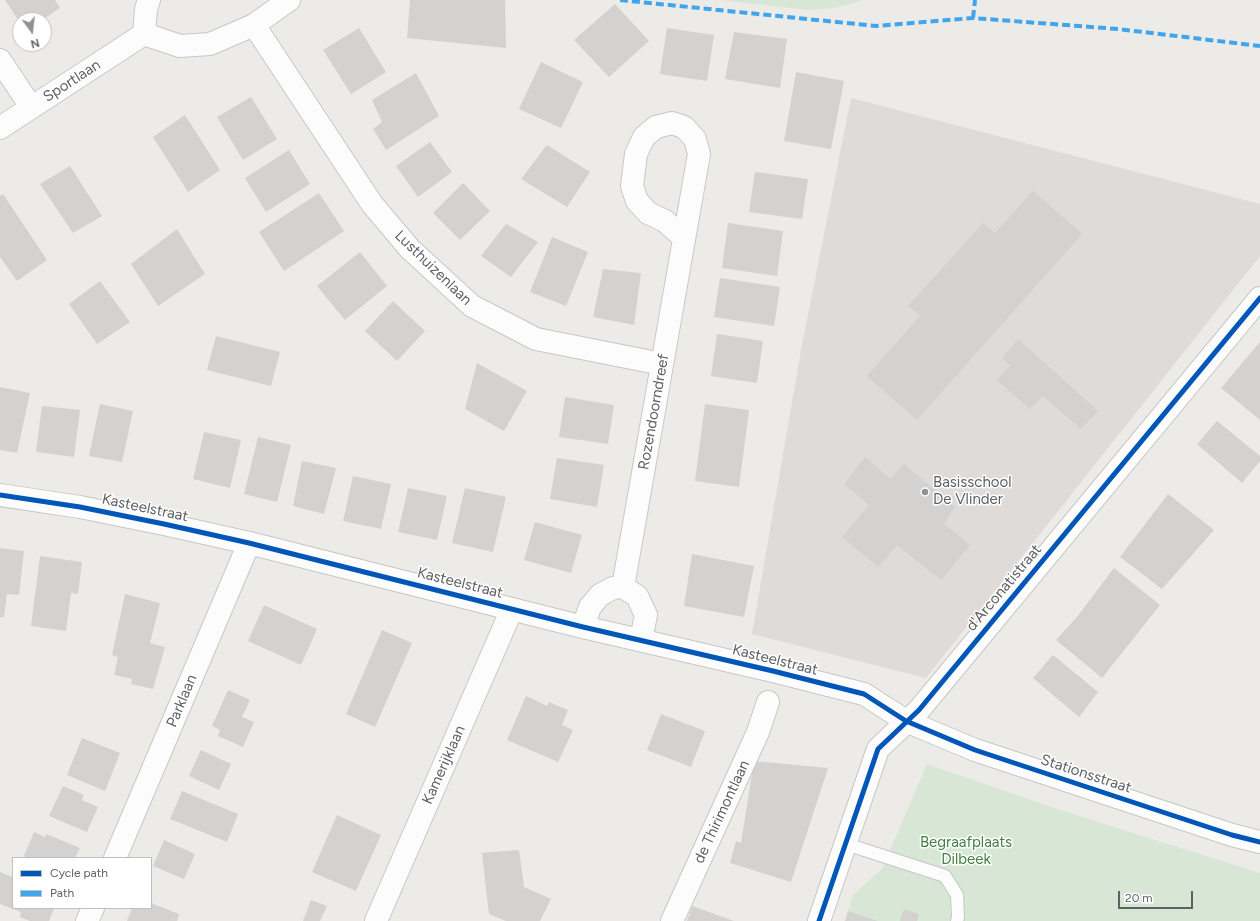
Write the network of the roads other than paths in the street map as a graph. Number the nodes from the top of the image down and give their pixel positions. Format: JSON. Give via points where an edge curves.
{"nodes":[{"id":1,"x":149,"y":0,"type":"edge"},
{"id":2,"x":289,"y":0,"type":"edge"},
{"id":3,"x":254,"y":25,"type":"junction"},
{"id":4,"x":144,"y":34,"type":"junction"},
{"id":5,"x":0,"y":60,"type":"edge"},
{"id":6,"x":31,"y":107,"type":"junction"},
{"id":7,"x":0,"y":128,"type":"edge"},
{"id":8,"x":684,"y":238,"type":"junction"},
{"id":9,"x":1260,"y":298,"type":"edge"},
{"id":10,"x":662,"y":364,"type":"junction"},
{"id":11,"x":0,"y":495,"type":"edge"},
{"id":12,"x":249,"y":543,"type":"junction"},
{"id":13,"x":623,"y":587,"type":"junction"},
{"id":14,"x":512,"y":608,"type":"junction"},
{"id":15,"x":583,"y":627,"type":"junction"},
{"id":16,"x":641,"y":640,"type":"junction"},
{"id":17,"x":768,"y":702,"type":"dead end"},
{"id":18,"x":906,"y":721,"type":"junction"},
{"id":19,"x":1260,"y":842,"type":"edge"},
{"id":20,"x":846,"y":844,"type":"junction"},
{"id":21,"x":114,"y":857,"type":"edge"},
{"id":22,"x":93,"y":909,"type":"edge"},
{"id":23,"x":87,"y":921,"type":"edge"},
{"id":24,"x":376,"y":921,"type":"edge"},
{"id":25,"x":672,"y":921,"type":"edge"},
{"id":26,"x":819,"y":921,"type":"edge"},
{"id":27,"x":957,"y":921,"type":"edge"}],
"edges":[{"from":1,"to":4,"type":"street"},
{"from":2,"to":3,"type":"street"},
{"from":3,"to":4,"type":"street","via":[[210,44],[180,46]]},
{"from":3,"to":10,"type":"street","name":"Lusthuizenlaan","via":[[372,204],[410,249],[472,306],[536,339]]},
{"from":4,"to":6,"type":"street","name":"Sportlaan"},
{"from":5,"to":6,"type":"street"},
{"from":6,"to":7,"type":"street","name":"Sportlaan"},
{"from":8,"to":8,"type":"street","name":"Rozendoorndreef","via":[[699,154],[695,139],[684,127],[672,123],[656,127],[644,137],[636,154],[632,186],[637,202],[648,213],[665,221]]},
{"from":8,"to":10,"type":"street","name":"Rozendoorndreef"},
{"from":9,"to":18,"type":"street","name":"d'Arconatistraat","via":[[919,710]]},
{"from":10,"to":13,"type":"street","name":"Rozendoorndreef"},
{"from":11,"to":12,"type":"street","name":"Kasteelstraat","via":[[80,507]]},
{"from":12,"to":14,"type":"street","name":"Kasteelstraat"},
{"from":12,"to":21,"type":"street","name":"Parklaan"},
{"from":13,"to":15,"type":"street","via":[[613,588],[600,595],[590,606]]},
{"from":13,"to":16,"type":"street","via":[[637,596],[646,615]]},
{"from":14,"to":15,"type":"street","name":"Kasteelstraat"},
{"from":14,"to":24,"type":"street","name":"Kamerijklaan"},
{"from":15,"to":16,"type":"street","name":"Kasteelstraat"},
{"from":16,"to":18,"type":"street","name":"Kasteelstraat","via":[[864,694]]},
{"from":17,"to":25,"type":"street","name":"de Thirimontlaan","via":[[758,732]]},
{"from":18,"to":19,"type":"street","name":"Stationsstraat","via":[[975,750]]},
{"from":18,"to":20,"type":"street","name":"d'Arconatistraat","via":[[878,749]]},
{"from":20,"to":26,"type":"street","name":"d'Arconatistraat"},
{"from":20,"to":27,"type":"lane","via":[[945,876],[957,895]]},
{"from":22,"to":23,"type":"street"}]}
